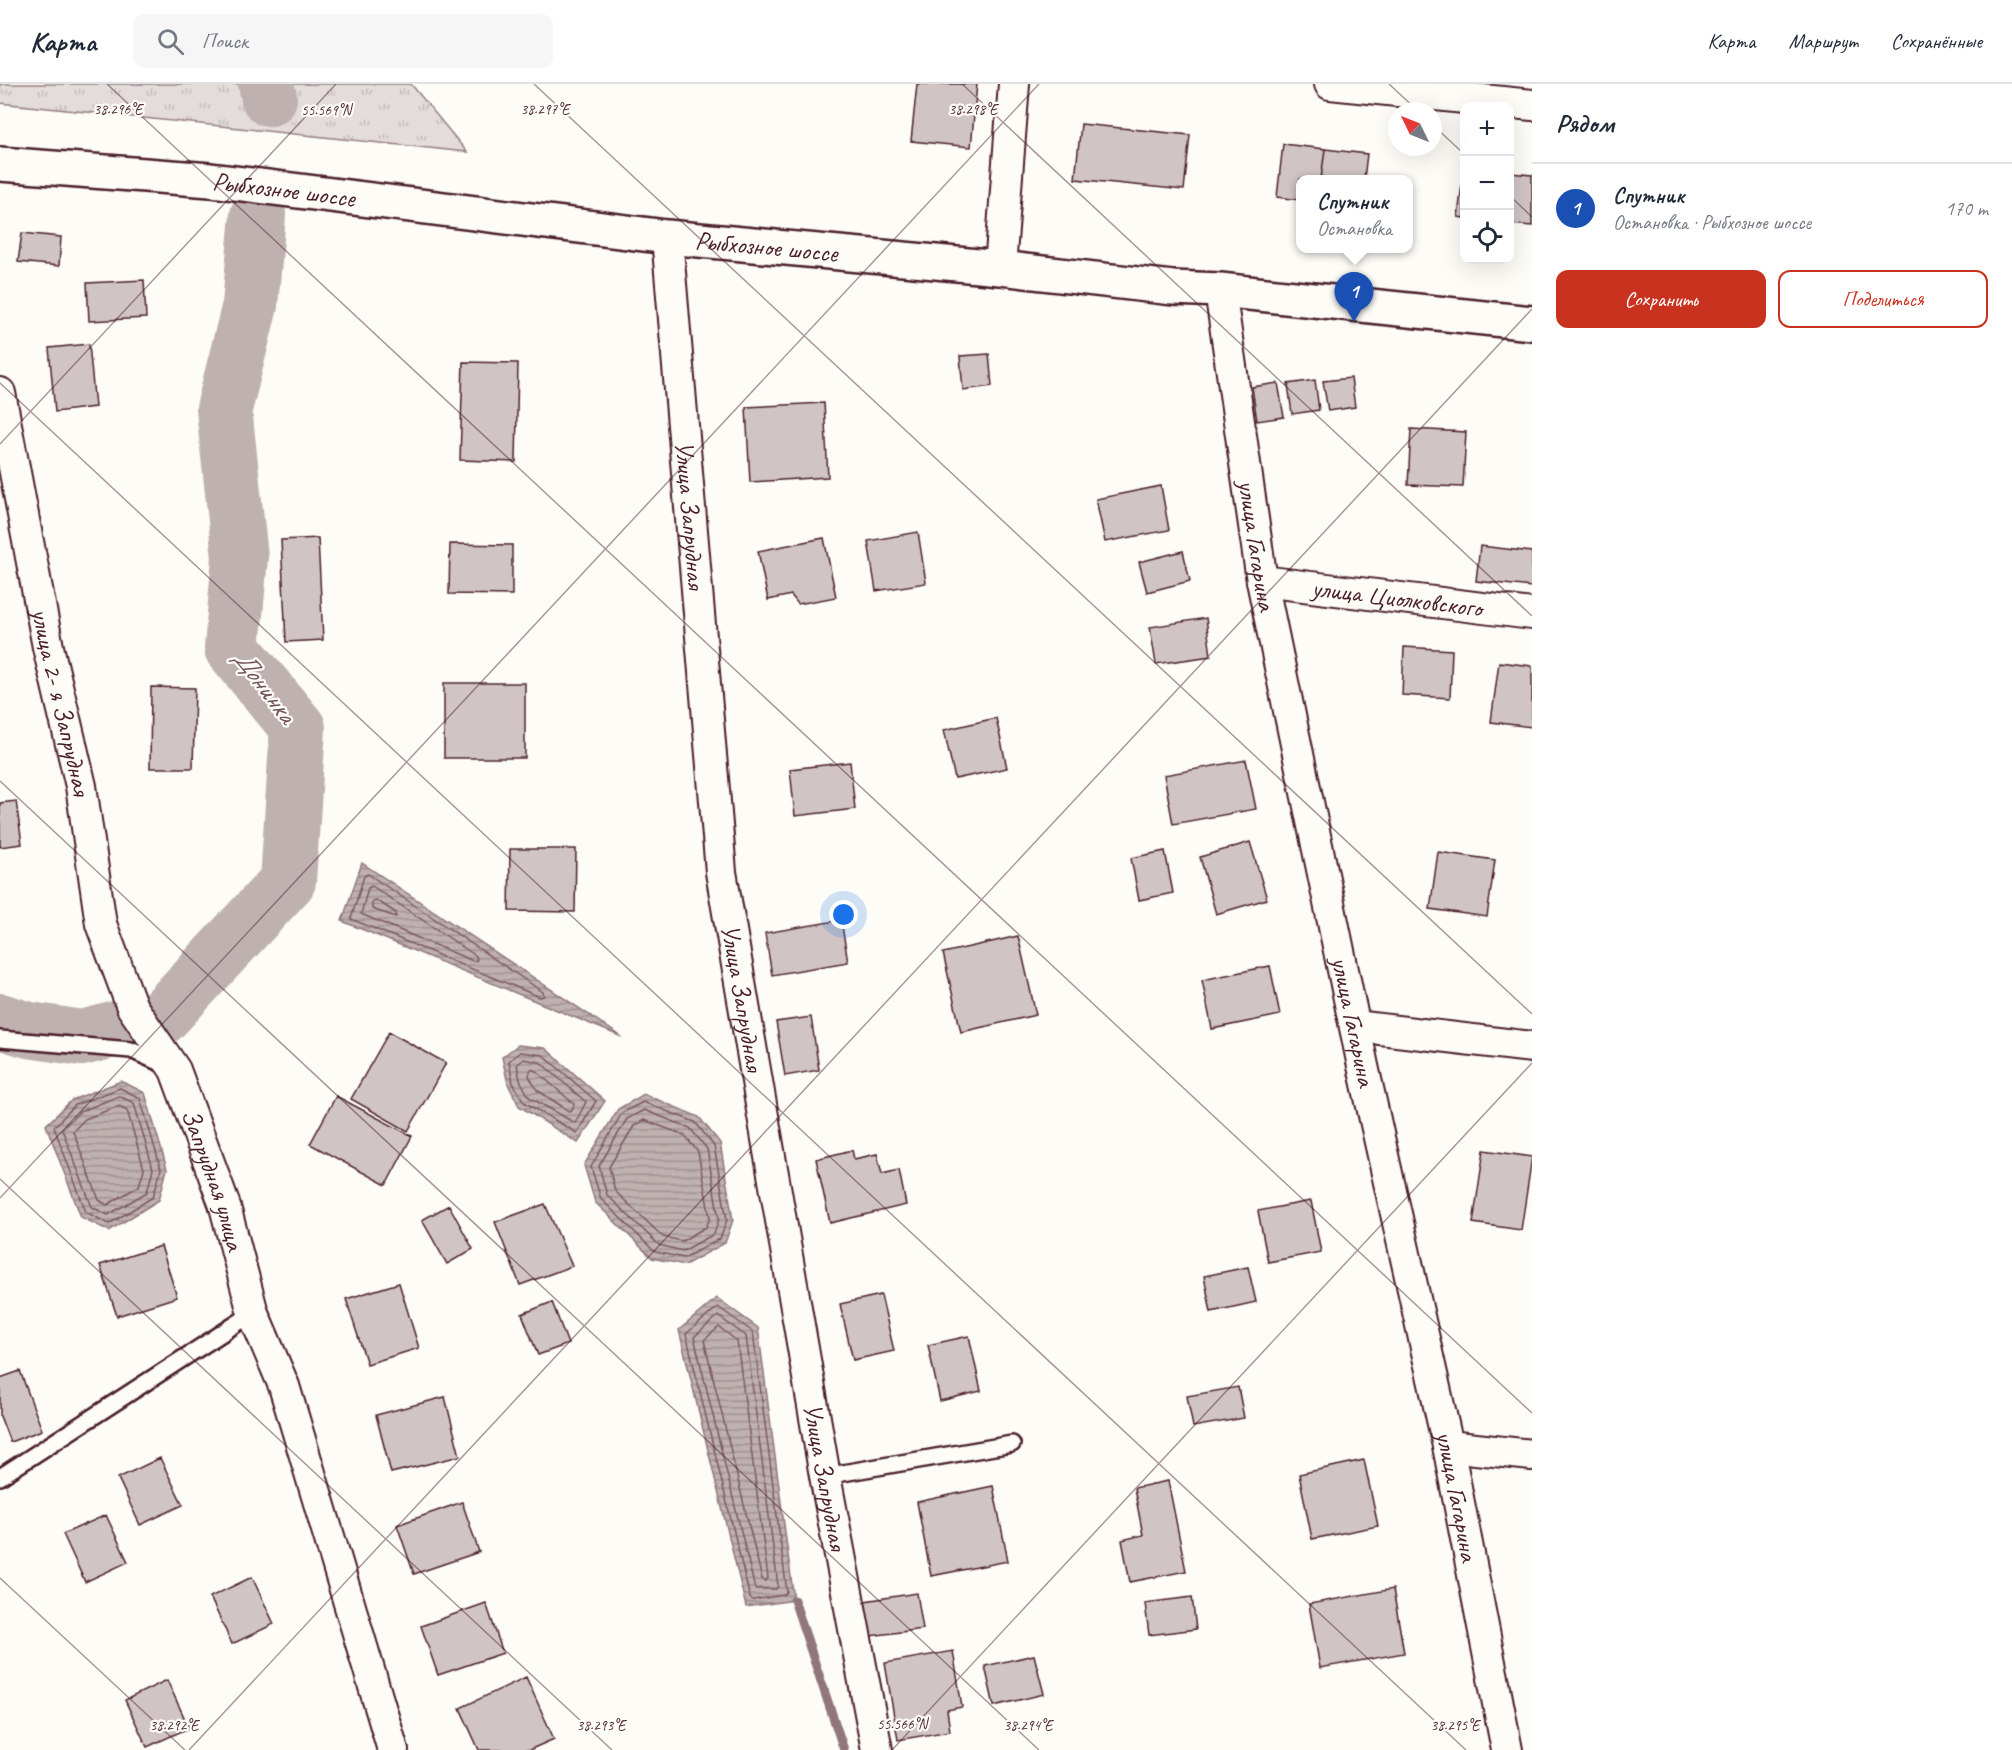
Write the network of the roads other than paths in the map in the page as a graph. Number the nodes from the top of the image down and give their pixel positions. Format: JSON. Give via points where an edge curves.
{"nodes":[{"id":1,"x":1014,"y":84,"type":"edge"},
{"id":2,"x":1330,"y":84,"type":"edge"},
{"id":3,"x":1368,"y":86,"type":"edge"},
{"id":4,"x":1532,"y":105,"type":"edge"},
{"id":5,"x":0,"y":164,"type":"edge"},
{"id":6,"x":667,"y":237,"type":"junction"},
{"id":7,"x":1000,"y":268,"type":"junction"},
{"id":8,"x":1220,"y":290,"type":"junction"},
{"id":9,"x":1532,"y":323,"type":"edge"},
{"id":10,"x":0,"y":393,"type":"edge"},
{"id":11,"x":1262,"y":581,"type":"junction"},
{"id":12,"x":1532,"y":614,"type":"edge"},
{"id":13,"x":1355,"y":1026,"type":"junction"},
{"id":14,"x":0,"y":1040,"type":"edge"},
{"id":15,"x":1532,"y":1047,"type":"edge"},
{"id":16,"x":168,"y":1061,"type":"junction"},
{"id":17,"x":253,"y":1313,"type":"junction"},
{"id":18,"x":1012,"y":1444,"type":"dead end"},
{"id":19,"x":1448,"y":1446,"type":"junction"},
{"id":20,"x":1532,"y":1455,"type":"edge"},
{"id":21,"x":825,"y":1476,"type":"junction"},
{"id":22,"x":0,"y":1477,"type":"edge"},
{"id":23,"x":393,"y":1750,"type":"edge"},
{"id":24,"x":877,"y":1750,"type":"edge"},
{"id":25,"x":1507,"y":1750,"type":"edge"}],
"edges":[{"from":1,"to":7,"type":"street"},
{"from":2,"to":3,"type":"street"},
{"from":3,"to":4,"type":"street"},
{"from":5,"to":6,"type":"street","name":"Рыбхозное шоссе","via":[[212,180]]},
{"from":6,"to":7,"type":"street","name":"Рыбхозное шоссе"},
{"from":6,"to":21,"type":"street","name":"Улица Запрудная","via":[[721,872]]},
{"from":7,"to":8,"type":"street","name":"Рыбхозное шоссе"},
{"from":8,"to":9,"type":"street","name":"Рыбхозное шоссе"},
{"from":8,"to":11,"type":"street","name":"улица Гагарина"},
{"from":10,"to":16,"type":"street","name":"улица 2- я Запрудная","via":[[48,647],[81,786],[101,924],[132,1007]]},
{"from":11,"to":12,"type":"street","name":"улица Циолковского"},
{"from":11,"to":13,"type":"street","name":"улица Гагарина"},
{"from":13,"to":15,"type":"street"},
{"from":13,"to":19,"type":"street","name":"улица Гагарина"},
{"from":14,"to":16,"type":"lane","via":[[131,1050]]},
{"from":16,"to":17,"type":"street","name":"Запрудная улица","via":[[224,1203]]},
{"from":17,"to":22,"type":"lane"},
{"from":17,"to":23,"type":"street","name":"Запрудная улица","via":[[284,1386]]},
{"from":18,"to":21,"type":"lane"},
{"from":19,"to":20,"type":"street"},
{"from":19,"to":25,"type":"street","name":"улица Гагарина"},
{"from":21,"to":24,"type":"street","name":"Улица Запрудная"}]}
